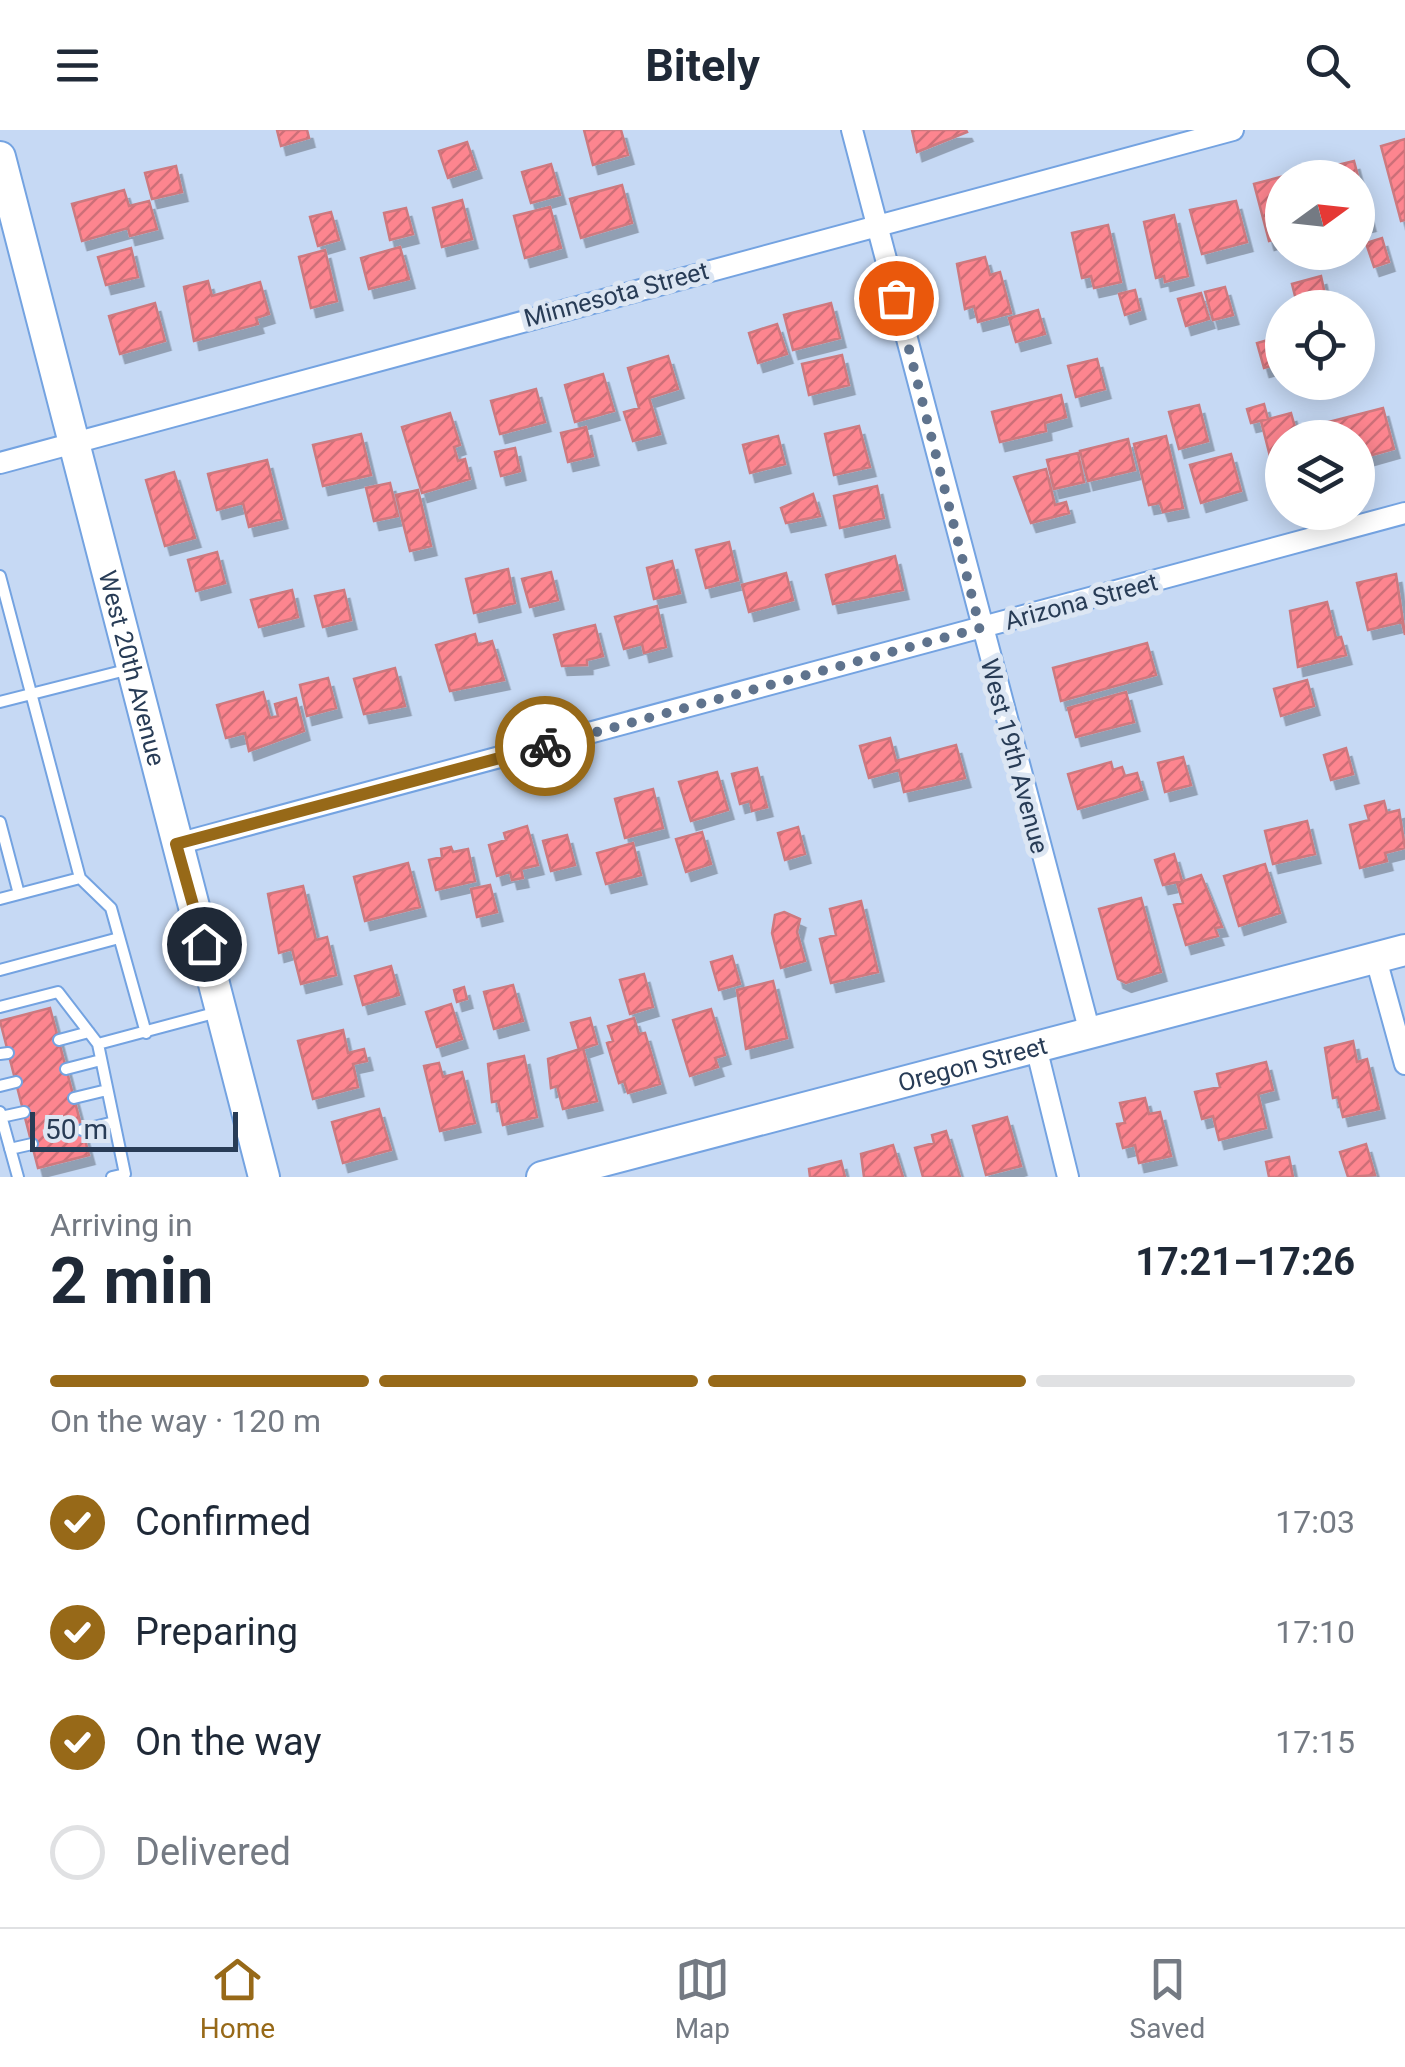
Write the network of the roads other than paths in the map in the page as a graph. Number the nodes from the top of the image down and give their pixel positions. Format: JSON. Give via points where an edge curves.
{"nodes":[{"id":1,"x":852,"y":130,"type":"edge"},
{"id":2,"x":1233,"y":130,"type":"edge"},
{"id":3,"x":0,"y":157,"type":"edge"},
{"id":4,"x":877,"y":224,"type":"junction"},
{"id":5,"x":74,"y":443,"type":"junction"},
{"id":6,"x":0,"y":463,"type":"edge"},
{"id":7,"x":1405,"y":512,"type":"edge"},
{"id":8,"x":0,"y":576,"type":"edge"},
{"id":9,"x":980,"y":628,"type":"junction"},
{"id":10,"x":132,"y":668,"type":"junction"},
{"id":11,"x":30,"y":694,"type":"junction"},
{"id":12,"x":0,"y":702,"type":"edge"},
{"id":13,"x":0,"y":822,"type":"edge"},
{"id":14,"x":176,"y":844,"type":"junction"},
{"id":15,"x":80,"y":878,"type":"junction"},
{"id":16,"x":19,"y":894,"type":"junction"},
{"id":17,"x":0,"y":899,"type":"edge"},
{"id":18,"x":119,"y":938,"type":"junction"},
{"id":19,"x":1390,"y":954,"type":"edge"},
{"id":20,"x":0,"y":970,"type":"edge"},
{"id":21,"x":0,"y":1007,"type":"edge"},
{"id":22,"x":221,"y":1012,"type":"junction"},
{"id":23,"x":89,"y":1032,"type":"junction"},
{"id":24,"x":146,"y":1033,"type":"junction"},
{"id":25,"x":1090,"y":1033,"type":"junction"},
{"id":26,"x":59,"y":1040,"type":"dead end"},
{"id":27,"x":98,"y":1044,"type":"junction"},
{"id":28,"x":1036,"y":1047,"type":"junction"},
{"id":29,"x":102,"y":1060,"type":"junction"},
{"id":30,"x":1405,"y":1064,"type":"edge"},
{"id":31,"x":66,"y":1070,"type":"dead end"},
{"id":32,"x":16,"y":1082,"type":"dead end"},
{"id":33,"x":0,"y":1086,"type":"edge"},
{"id":34,"x":107,"y":1090,"type":"junction"},
{"id":35,"x":74,"y":1098,"type":"dead end"},
{"id":36,"x":24,"y":1112,"type":"dead end"},
{"id":37,"x":1,"y":1114,"type":"edge"},
{"id":38,"x":114,"y":1122,"type":"junction"},
{"id":39,"x":82,"y":1130,"type":"dead end"},
{"id":40,"x":32,"y":1144,"type":"dead end"},
{"id":41,"x":10,"y":1149,"type":"junction"},
{"id":42,"x":18,"y":1177,"type":"edge"},
{"id":43,"x":112,"y":1177,"type":"edge"},
{"id":44,"x":264,"y":1177,"type":"edge"},
{"id":45,"x":542,"y":1177,"type":"edge"},
{"id":46,"x":1068,"y":1177,"type":"edge"}],
"edges":[{"from":1,"to":4,"type":"street","name":"West 19th Avenue"},
{"from":2,"to":4,"type":"street","name":"Minnesota Street"},
{"from":3,"to":5,"type":"main road","name":"West 20th Avenue"},
{"from":4,"to":5,"type":"street","name":"Minnesota Street"},
{"from":4,"to":9,"type":"street","name":"West 19th Avenue"},
{"from":5,"to":6,"type":"street","name":"Minnesota Street"},
{"from":5,"to":10,"type":"main road","name":"West 20th Avenue"},
{"from":7,"to":9,"type":"street","name":"Arizona Street"},
{"from":8,"to":11,"type":"lane"},
{"from":9,"to":14,"type":"street","name":"Arizona Street"},
{"from":9,"to":25,"type":"street","name":"West 19th Avenue"},
{"from":10,"to":11,"type":"lane"},
{"from":10,"to":14,"type":"main road","name":"West 20th Avenue"},
{"from":11,"to":12,"type":"lane"},
{"from":11,"to":15,"type":"lane"},
{"from":13,"to":16,"type":"lane"},
{"from":14,"to":22,"type":"main road","name":"West 20th Avenue"},
{"from":15,"to":16,"type":"lane"},
{"from":15,"to":18,"type":"lane","via":[[110,908]]},
{"from":16,"to":17,"type":"lane"},
{"from":18,"to":20,"type":"lane"},
{"from":18,"to":24,"type":"lane"},
{"from":19,"to":25,"type":"main road","name":"Oregon Street"},
{"from":19,"to":30,"type":"street"},
{"from":21,"to":23,"type":"lane","via":[[58,992]]},
{"from":22,"to":24,"type":"lane"},
{"from":22,"to":44,"type":"main road","name":"West 20th Avenue"},
{"from":23,"to":26,"type":"lane"},
{"from":23,"to":27,"type":"lane"},
{"from":24,"to":27,"type":"lane"},
{"from":25,"to":28,"type":"main road","name":"Oregon Street"},
{"from":27,"to":29,"type":"lane"},
{"from":28,"to":45,"type":"main road","name":"Oregon Street"},
{"from":28,"to":46,"type":"street"},
{"from":29,"to":31,"type":"lane"},
{"from":29,"to":34,"type":"lane"},
{"from":32,"to":33,"type":"lane"},
{"from":34,"to":35,"type":"lane"},
{"from":34,"to":38,"type":"lane"},
{"from":36,"to":37,"type":"lane"},
{"from":37,"to":41,"type":"lane"},
{"from":38,"to":39,"type":"lane"},
{"from":38,"to":43,"type":"lane","via":[[125,1174]]},
{"from":40,"to":41,"type":"lane"},
{"from":41,"to":42,"type":"lane"}]}
